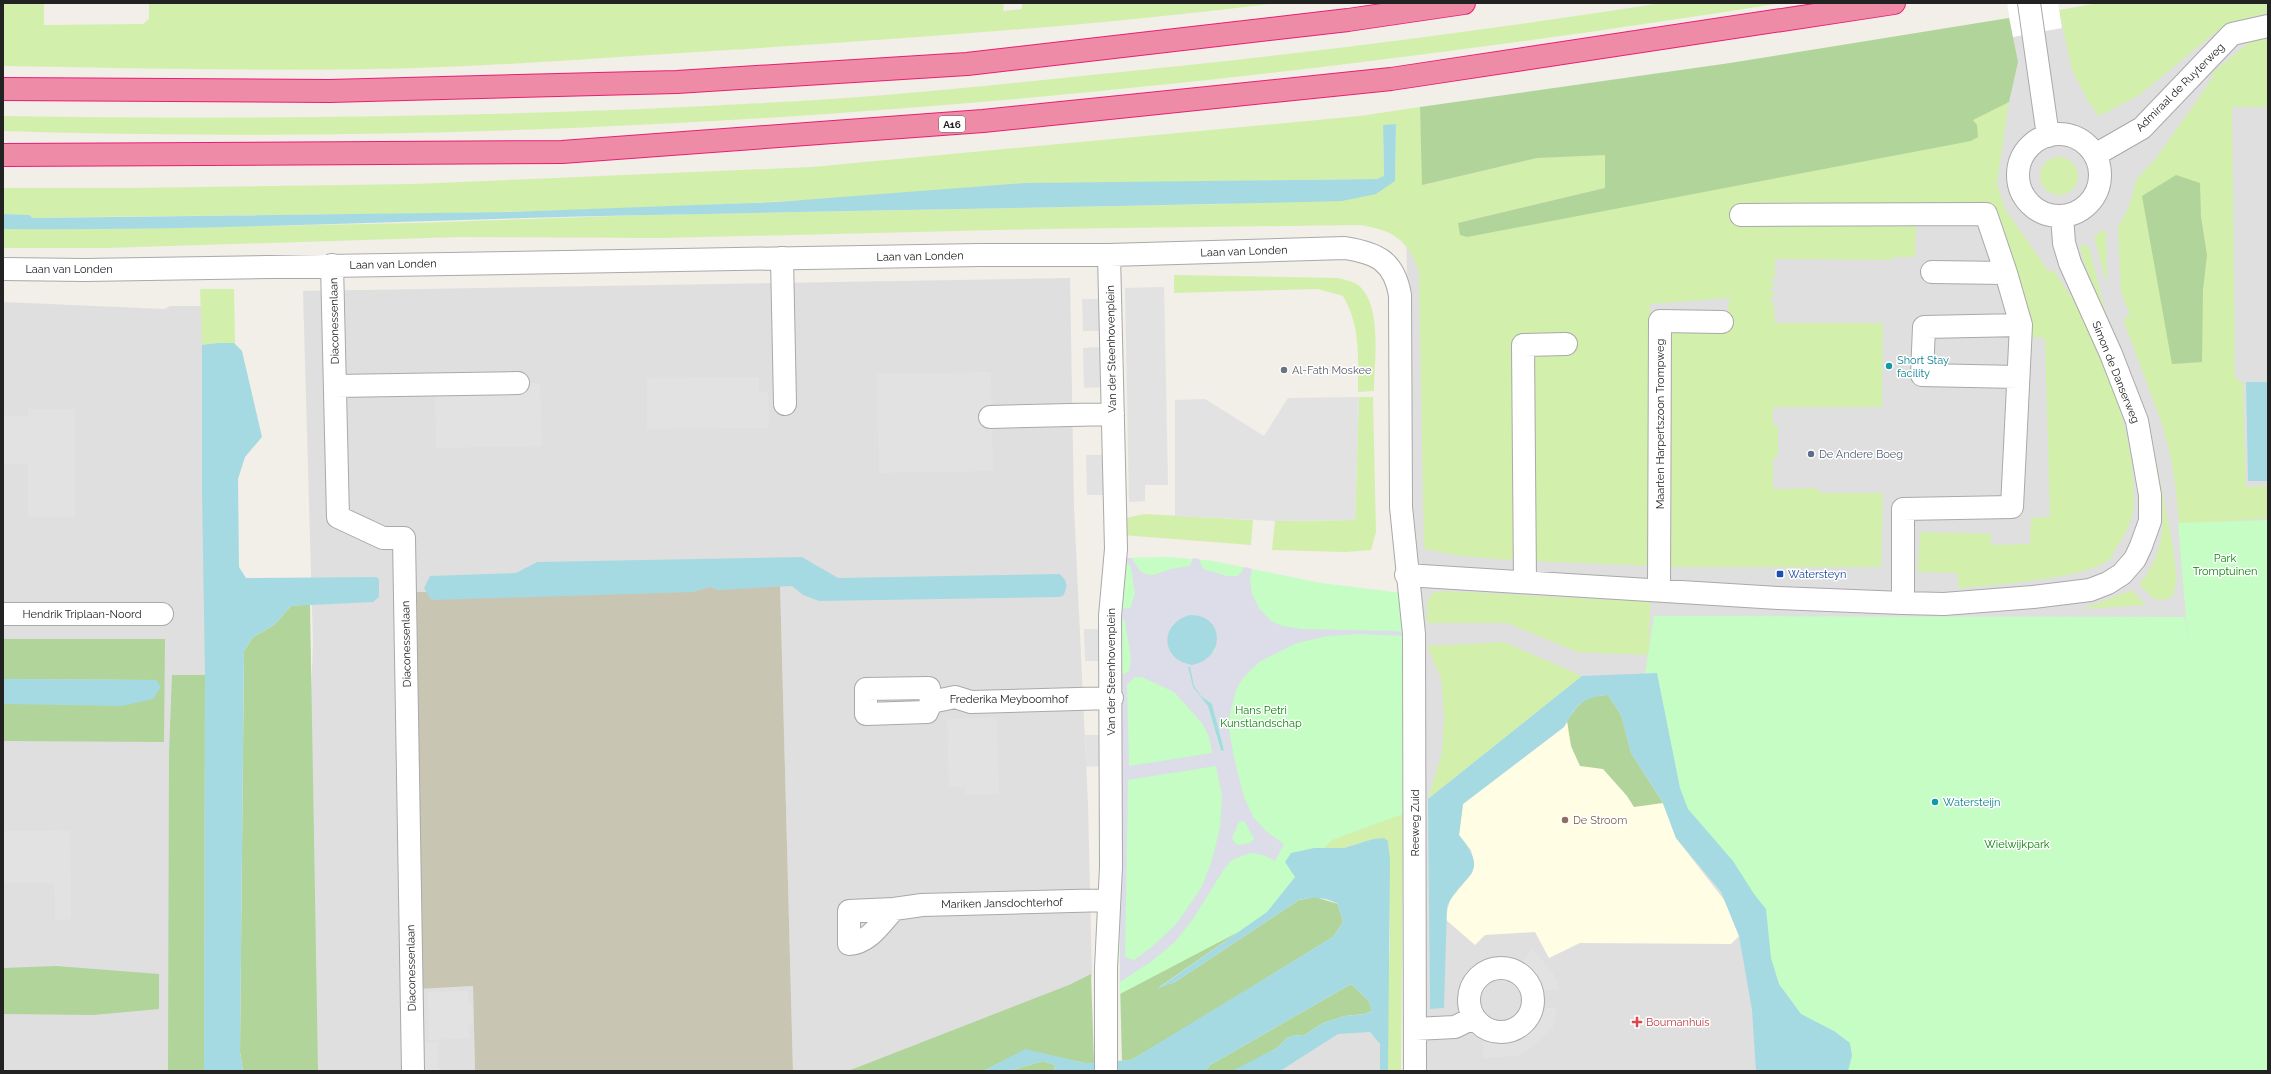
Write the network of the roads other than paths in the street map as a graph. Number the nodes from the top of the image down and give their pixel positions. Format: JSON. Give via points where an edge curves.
{"nodes":[{"id":1,"x":1464,"y":3,"type":"edge"},
{"id":2,"x":1894,"y":3,"type":"edge"},
{"id":3,"x":2029,"y":3,"type":"edge"},
{"id":4,"x":2268,"y":26,"type":"edge"},
{"id":5,"x":3,"y":89,"type":"edge"},
{"id":6,"x":2048,"y":136,"type":"junction"},
{"id":7,"x":3,"y":155,"type":"edge"},
{"id":8,"x":2095,"y":155,"type":"junction"},
{"id":9,"x":1741,"y":215,"type":"dead end"},
{"id":10,"x":2062,"y":216,"type":"junction"},
{"id":11,"x":1109,"y":255,"type":"junction"},
{"id":12,"x":782,"y":258,"type":"junction"},
{"id":13,"x":332,"y":265,"type":"junction"},
{"id":14,"x":3,"y":269,"type":"edge"},
{"id":15,"x":1932,"y":272,"type":"dead end"},
{"id":16,"x":2006,"y":273,"type":"junction"},
{"id":17,"x":1722,"y":322,"type":"dead end"},
{"id":18,"x":2021,"y":325,"type":"junction"},
{"id":19,"x":1566,"y":344,"type":"dead end"},
{"id":20,"x":2018,"y":377,"type":"junction"},
{"id":21,"x":518,"y":383,"type":"dead end"},
{"id":22,"x":335,"y":386,"type":"junction"},
{"id":23,"x":785,"y":404,"type":"dead end"},
{"id":24,"x":1113,"y":414,"type":"junction"},
{"id":25,"x":990,"y":417,"type":"dead end"},
{"id":26,"x":1406,"y":574,"type":"junction"},
{"id":27,"x":1525,"y":582,"type":"junction"},
{"id":28,"x":1659,"y":590,"type":"junction"},
{"id":29,"x":1903,"y":603,"type":"junction"},
{"id":30,"x":3,"y":614,"type":"edge"},
{"id":31,"x":162,"y":614,"type":"dead end"},
{"id":32,"x":1112,"y":698,"type":"junction"},
{"id":33,"x":931,"y":702,"type":"dead end"},
{"id":34,"x":1110,"y":900,"type":"junction"},
{"id":35,"x":894,"y":909,"type":"dead end"},
{"id":36,"x":1473,"y":1018,"type":"dead end"},
{"id":37,"x":1416,"y":1029,"type":"junction"},
{"id":38,"x":413,"y":1071,"type":"edge"},
{"id":39,"x":1106,"y":1071,"type":"edge"},
{"id":40,"x":1416,"y":1071,"type":"edge"}],
"edges":[{"from":1,"to":5,"type":"highway","via":[[1348,20],[967,64],[677,82],[330,91]]},
{"from":2,"to":7,"type":"highway","number":"A16","via":[[1392,79],[983,122],[562,152]]},
{"from":3,"to":6,"type":"street"},
{"from":4,"to":8,"type":"street","name":"Admiraal de Ruyterweg","via":[[2232,34],[2142,128]]},
{"from":6,"to":8,"type":"street","via":[[2062,134],[2075,138]]},
{"from":6,"to":10,"type":"street","via":[[2034,143],[2024,155],[2019,170],[2020,186],[2027,201],[2039,211]]},
{"from":8,"to":10,"type":"street","via":[[2100,175],[2096,195],[2082,210]]},
{"from":9,"to":16,"type":"street","via":[[1986,214]]},
{"from":10,"to":29,"type":"street","name":"Simon de Danserweg","via":[[2064,243],[2070,263],[2111,354],[2137,421],[2148,475],[2151,511],[2147,533],[2135,559],[2122,574],[2090,590],[1944,604]]},
{"from":11,"to":12,"type":"street","name":"Laan van Londen"},
{"from":11,"to":24,"type":"street","name":"Van der Steenhovenplein"},
{"from":11,"to":26,"type":"street","name":"Laan van Londen","via":[[1345,248],[1364,251],[1384,261],[1398,282],[1400,296],[1401,506]]},
{"from":12,"to":13,"type":"street","name":"Laan van Londen"},
{"from":12,"to":23,"type":"street"},
{"from":13,"to":14,"type":"street","name":"Laan van Londen"},
{"from":13,"to":22,"type":"street","name":"Diaconessenlaan"},
{"from":15,"to":16,"type":"street"},
{"from":16,"to":18,"type":"street"},
{"from":17,"to":28,"type":"street","name":"Maarten Harpertszoon Trompweg","via":[[1660,321]]},
{"from":18,"to":20,"type":"street"},
{"from":18,"to":20,"type":"street","via":[[1924,327],[1922,375]]},
{"from":19,"to":27,"type":"street","via":[[1523,345]]},
{"from":20,"to":29,"type":"street","via":[[2012,508],[1902,509]]},
{"from":21,"to":22,"type":"street"},
{"from":22,"to":38,"type":"street","name":"Diaconessenlaan","via":[[338,517],[383,538],[404,538]]},
{"from":24,"to":25,"type":"street"},
{"from":24,"to":32,"type":"street","name":"Van der Steenhovenplein","via":[[1116,550],[1110,616]]},
{"from":26,"to":27,"type":"street"},
{"from":26,"to":37,"type":"street","name":"Reeweg Zuid","via":[[1414,634]]},
{"from":27,"to":28,"type":"street"},
{"from":28,"to":29,"type":"street"},
{"from":30,"to":31,"type":"street","name":"Hendrik Triplaan-Noord"},
{"from":32,"to":33,"type":"street","name":"Frederika Meyboomhof","via":[[972,702],[956,697]]},
{"from":32,"to":34,"type":"street","name":"Van der Steenhovenplein"},
{"from":34,"to":35,"type":"street","name":"Mariken Jansdochterhof","via":[[922,904]]},
{"from":34,"to":39,"type":"street","name":"Van der Steenhovenplein","via":[[1106,968]]},
{"from":36,"to":37,"type":"street","via":[[1454,1027]]},
{"from":37,"to":40,"type":"street","name":"Reeweg Zuid"}]}
